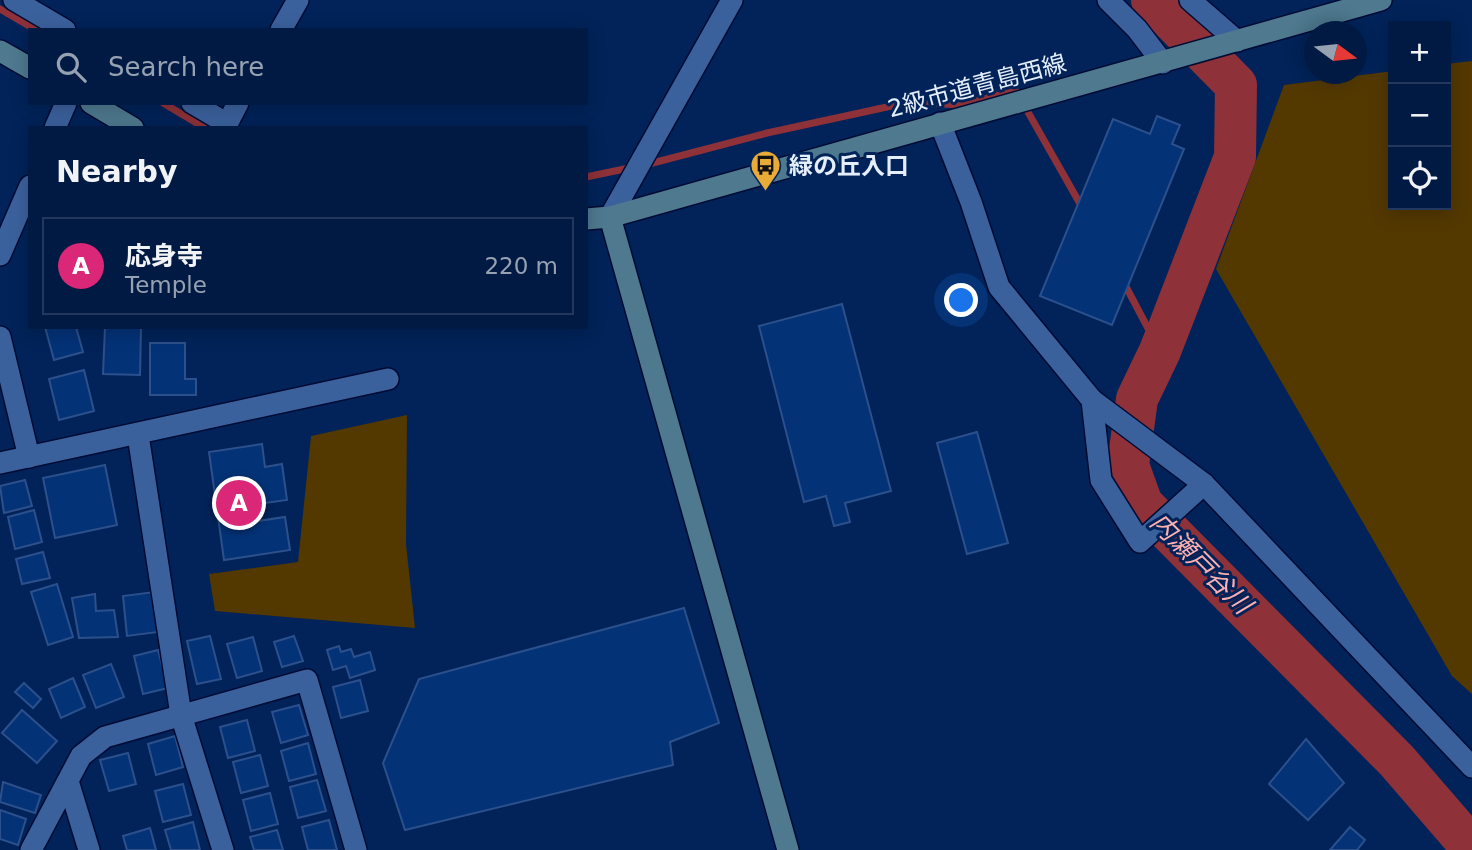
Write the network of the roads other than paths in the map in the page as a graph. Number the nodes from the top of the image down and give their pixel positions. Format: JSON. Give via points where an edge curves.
{"nodes":[{"id":1,"x":14,"y":0,"type":"edge"},
{"id":2,"x":298,"y":0,"type":"edge"},
{"id":3,"x":732,"y":0,"type":"edge"},
{"id":4,"x":1190,"y":0,"type":"edge"},
{"id":5,"x":1381,"y":0,"type":"edge"},
{"id":6,"x":1110,"y":1,"type":"edge"},
{"id":7,"x":62,"y":28,"type":"edge"},
{"id":8,"x":282,"y":28,"type":"edge"},
{"id":9,"x":1237,"y":41,"type":"junction"},
{"id":10,"x":0,"y":51,"type":"edge"},
{"id":11,"x":1163,"y":63,"type":"junction"},
{"id":12,"x":28,"y":67,"type":"edge"},
{"id":13,"x":65,"y":105,"type":"edge"},
{"id":14,"x":93,"y":105,"type":"edge"},
{"id":15,"x":195,"y":105,"type":"edge"},
{"id":16,"x":237,"y":105,"type":"edge"},
{"id":17,"x":940,"y":123,"type":"junction"},
{"id":18,"x":56,"y":126,"type":"edge"},
{"id":19,"x":130,"y":126,"type":"edge"},
{"id":20,"x":226,"y":126,"type":"edge"},
{"id":21,"x":28,"y":191,"type":"edge"},
{"id":22,"x":610,"y":217,"type":"junction"},
{"id":23,"x":588,"y":219,"type":"edge"},
{"id":24,"x":0,"y":255,"type":"edge"},
{"id":25,"x":0,"y":337,"type":"edge"},
{"id":26,"x":388,"y":379,"type":"dead end"},
{"id":27,"x":1092,"y":400,"type":"junction"},
{"id":28,"x":138,"y":435,"type":"junction"},
{"id":29,"x":29,"y":457,"type":"junction"},
{"id":30,"x":0,"y":463,"type":"edge"},
{"id":31,"x":1204,"y":484,"type":"junction"},
{"id":32,"x":181,"y":715,"type":"junction"},
{"id":33,"x":1472,"y":767,"type":"edge"},
{"id":34,"x":68,"y":781,"type":"junction"},
{"id":35,"x":31,"y":850,"type":"edge"},
{"id":36,"x":89,"y":850,"type":"edge"},
{"id":37,"x":223,"y":850,"type":"edge"},
{"id":38,"x":356,"y":850,"type":"edge"},
{"id":39,"x":788,"y":850,"type":"edge"}],
"edges":[{"from":1,"to":7,"type":"street"},
{"from":2,"to":8,"type":"street"},
{"from":3,"to":22,"type":"street"},
{"from":4,"to":9,"type":"street"},
{"from":5,"to":9,"type":"street","name":"2級市道青島西線"},
{"from":6,"to":11,"type":"street"},
{"from":9,"to":11,"type":"street","name":"2級市道青島西線"},
{"from":10,"to":12,"type":"street"},
{"from":11,"to":17,"type":"street","name":"2級市道青島西線"},
{"from":13,"to":18,"type":"street"},
{"from":14,"to":19,"type":"street"},
{"from":15,"to":20,"type":"street"},
{"from":16,"to":20,"type":"street"},
{"from":17,"to":22,"type":"street","name":"2級市道青島西線"},
{"from":17,"to":27,"type":"street","via":[[999,287]]},
{"from":21,"to":24,"type":"street"},
{"from":22,"to":23,"type":"street","name":"2級市道青島西線"},
{"from":22,"to":39,"type":"street"},
{"from":25,"to":29,"type":"street"},
{"from":26,"to":28,"type":"street"},
{"from":27,"to":31,"type":"street"},
{"from":27,"to":31,"type":"street","via":[[1101,481],[1140,542]]},
{"from":28,"to":29,"type":"street"},
{"from":28,"to":32,"type":"street"},
{"from":29,"to":30,"type":"street"},
{"from":31,"to":33,"type":"street"},
{"from":32,"to":34,"type":"street","via":[[105,737],[81,756]]},
{"from":32,"to":37,"type":"street"},
{"from":32,"to":38,"type":"street","via":[[307,680]]},
{"from":34,"to":35,"type":"street"},
{"from":34,"to":36,"type":"street"}]}
